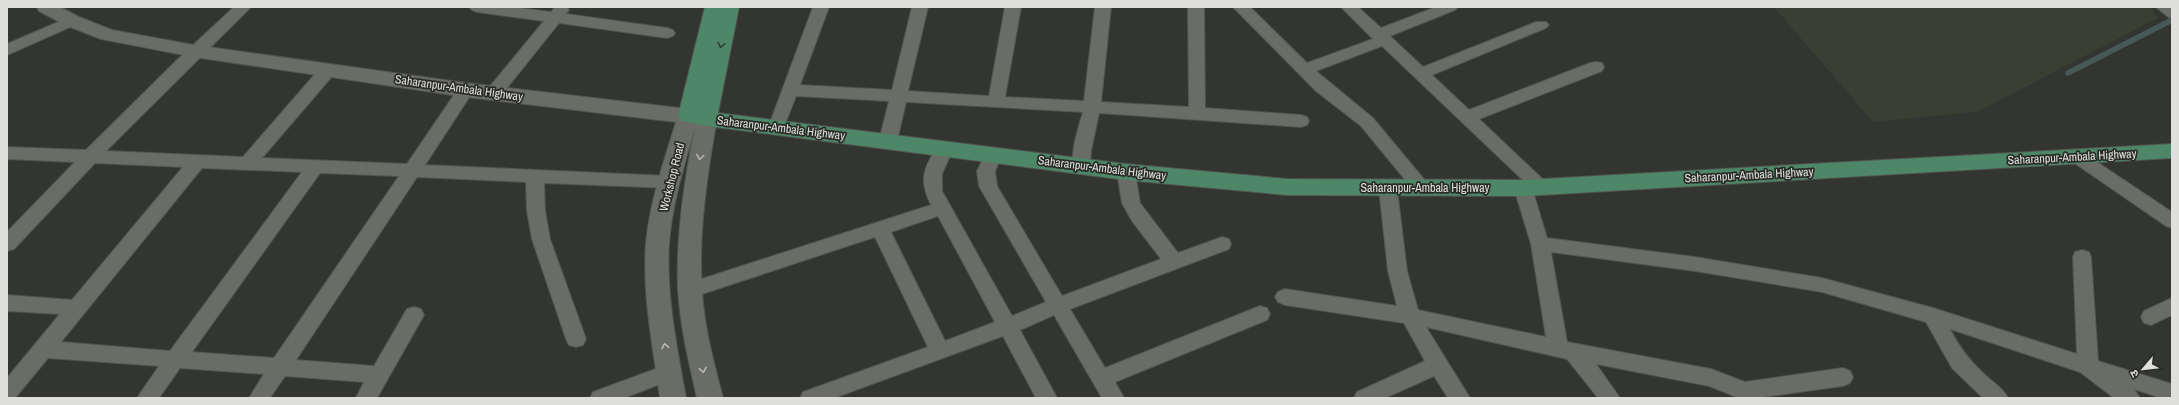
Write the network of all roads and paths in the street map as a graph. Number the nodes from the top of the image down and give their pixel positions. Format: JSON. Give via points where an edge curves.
{"nodes":[{"id":1,"x":46,"y":7,"type":"edge"},
{"id":2,"x":243,"y":7,"type":"edge"},
{"id":3,"x":477,"y":7,"type":"edge"},
{"id":4,"x":714,"y":7,"type":"edge"},
{"id":5,"x":730,"y":7,"type":"edge"},
{"id":6,"x":821,"y":7,"type":"edge"},
{"id":7,"x":920,"y":7,"type":"edge"},
{"id":8,"x":1013,"y":7,"type":"edge"},
{"id":9,"x":1103,"y":7,"type":"edge"},
{"id":10,"x":1196,"y":7,"type":"edge"},
{"id":11,"x":1241,"y":7,"type":"edge"},
{"id":12,"x":1348,"y":7,"type":"edge"},
{"id":13,"x":1450,"y":7,"type":"edge"},
{"id":14,"x":559,"y":12,"type":"edge"},
{"id":15,"x":72,"y":22,"type":"junction"},
{"id":16,"x":1541,"y":25,"type":"dead end"},
{"id":17,"x":667,"y":33,"type":"dead end"},
{"id":18,"x":1381,"y":37,"type":"junction"},
{"id":19,"x":7,"y":50,"type":"edge"},
{"id":20,"x":194,"y":51,"type":"junction"},
{"id":21,"x":1596,"y":67,"type":"dead end"},
{"id":22,"x":328,"y":70,"type":"junction"},
{"id":23,"x":1304,"y":70,"type":"junction"},
{"id":24,"x":1420,"y":74,"type":"junction"},
{"id":25,"x":466,"y":90,"type":"junction"},
{"id":26,"x":789,"y":90,"type":"junction"},
{"id":27,"x":493,"y":94,"type":"junction"},
{"id":28,"x":898,"y":96,"type":"junction"},
{"id":29,"x":996,"y":102,"type":"junction"},
{"id":30,"x":1092,"y":108,"type":"junction"},
{"id":31,"x":1197,"y":113,"type":"junction"},
{"id":32,"x":1467,"y":117,"type":"junction"},
{"id":33,"x":697,"y":118,"type":"junction"},
{"id":34,"x":1301,"y":121,"type":"dead end"},
{"id":35,"x":776,"y":128,"type":"junction"},
{"id":36,"x":888,"y":141,"type":"junction"},
{"id":37,"x":944,"y":149,"type":"junction"},
{"id":38,"x":2172,"y":151,"type":"edge"},
{"id":39,"x":7,"y":152,"type":"edge"},
{"id":40,"x":993,"y":155,"type":"junction"},
{"id":41,"x":90,"y":156,"type":"junction"},
{"id":42,"x":2076,"y":156,"type":"junction"},
{"id":43,"x":197,"y":162,"type":"junction"},
{"id":44,"x":247,"y":164,"type":"junction"},
{"id":45,"x":1081,"y":166,"type":"junction"},
{"id":46,"x":315,"y":167,"type":"junction"},
{"id":47,"x":411,"y":171,"type":"junction"},
{"id":48,"x":1126,"y":172,"type":"junction"},
{"id":49,"x":535,"y":176,"type":"junction"},
{"id":50,"x":670,"y":182,"type":"junction"},
{"id":51,"x":1533,"y":188,"type":"junction"},
{"id":52,"x":1388,"y":189,"type":"junction"},
{"id":53,"x":1423,"y":189,"type":"junction"},
{"id":54,"x":942,"y":208,"type":"junction"},
{"id":55,"x":2172,"y":222,"type":"edge"},
{"id":56,"x":880,"y":228,"type":"junction"},
{"id":57,"x":7,"y":244,"type":"edge"},
{"id":58,"x":1222,"y":244,"type":"dead end"},
{"id":59,"x":1540,"y":244,"type":"junction"},
{"id":60,"x":2082,"y":257,"type":"dead end"},
{"id":61,"x":1175,"y":263,"type":"junction"},
{"id":62,"x":690,"y":290,"type":"junction"},
{"id":63,"x":1285,"y":297,"type":"dead end"},
{"id":64,"x":7,"y":303,"type":"edge"},
{"id":65,"x":1058,"y":305,"type":"junction"},
{"id":66,"x":2172,"y":306,"type":"edge"},
{"id":67,"x":77,"y":308,"type":"junction"},
{"id":68,"x":1260,"y":314,"type":"dead end"},
{"id":69,"x":414,"y":315,"type":"dead end"},
{"id":70,"x":1410,"y":316,"type":"junction"},
{"id":71,"x":1934,"y":316,"type":"junction"},
{"id":72,"x":2151,"y":318,"type":"dead end"},
{"id":73,"x":1008,"y":326,"type":"junction"},
{"id":74,"x":576,"y":339,"type":"dead end"},
{"id":75,"x":43,"y":349,"type":"junction"},
{"id":76,"x":1566,"y":350,"type":"junction"},
{"id":77,"x":940,"y":351,"type":"junction"},
{"id":78,"x":176,"y":359,"type":"junction"},
{"id":79,"x":1437,"y":365,"type":"junction"},
{"id":80,"x":280,"y":367,"type":"junction"},
{"id":81,"x":2088,"y":367,"type":"junction"},
{"id":82,"x":669,"y":372,"type":"junction"},
{"id":83,"x":380,"y":375,"type":"junction"},
{"id":84,"x":1843,"y":377,"type":"dead end"},
{"id":85,"x":1101,"y":379,"type":"junction"},
{"id":86,"x":7,"y":393,"type":"edge"},
{"id":87,"x":2172,"y":393,"type":"edge"},
{"id":88,"x":1748,"y":394,"type":"edge"},
{"id":89,"x":1988,"y":396,"type":"edge"},
{"id":90,"x":148,"y":398,"type":"edge"},
{"id":91,"x":259,"y":398,"type":"edge"},
{"id":92,"x":366,"y":398,"type":"edge"},
{"id":93,"x":600,"y":398,"type":"edge"},
{"id":94,"x":673,"y":398,"type":"edge"},
{"id":95,"x":710,"y":398,"type":"edge"},
{"id":96,"x":810,"y":398,"type":"edge"},
{"id":97,"x":1047,"y":398,"type":"edge"},
{"id":98,"x":1114,"y":398,"type":"edge"},
{"id":99,"x":1364,"y":398,"type":"edge"},
{"id":100,"x":1460,"y":398,"type":"edge"},
{"id":101,"x":1610,"y":398,"type":"edge"},
{"id":102,"x":2130,"y":398,"type":"edge"}],
"edges":[{"from":1,"to":15,"type":"main road","name":"Saharanpur-Ambala Highway"},
{"from":2,"to":20,"type":"street"},
{"from":3,"to":14,"type":"street"},
{"from":4,"to":33,"type":"main road","name":"Workshop Road"},
{"from":5,"to":33,"type":"main road","name":"Workshop Road","one_way":true},
{"from":6,"to":26,"type":"street"},
{"from":7,"to":28,"type":"street"},
{"from":8,"to":29,"type":"street"},
{"from":9,"to":30,"type":"street"},
{"from":10,"to":31,"type":"street"},
{"from":11,"to":23,"type":"street"},
{"from":12,"to":18,"type":"street"},
{"from":13,"to":18,"type":"street"},
{"from":14,"to":17,"type":"street"},
{"from":14,"to":27,"type":"street"},
{"from":15,"to":19,"type":"street"},
{"from":15,"to":20,"type":"main road","name":"Saharanpur-Ambala Highway","via":[[108,35]]},
{"from":16,"to":24,"type":"street"},
{"from":18,"to":23,"type":"street"},
{"from":18,"to":24,"type":"street"},
{"from":20,"to":22,"type":"main road","name":"Saharanpur-Ambala Highway"},
{"from":20,"to":41,"type":"street"},
{"from":21,"to":32,"type":"street"},
{"from":22,"to":25,"type":"main road","name":"Saharanpur-Ambala Highway"},
{"from":22,"to":44,"type":"street"},
{"from":23,"to":53,"type":"street","via":[[1368,122]]},
{"from":24,"to":32,"type":"street"},
{"from":25,"to":27,"type":"main road","name":"Saharanpur-Ambala Highway"},
{"from":25,"to":47,"type":"street"},
{"from":26,"to":28,"type":"street"},
{"from":26,"to":35,"type":"street"},
{"from":27,"to":33,"type":"main road","name":"Saharanpur-Ambala Highway"},
{"from":28,"to":29,"type":"street"},
{"from":28,"to":36,"type":"street"},
{"from":29,"to":30,"type":"street"},
{"from":30,"to":31,"type":"street"},
{"from":30,"to":45,"type":"street"},
{"from":31,"to":34,"type":"street"},
{"from":32,"to":51,"type":"street"},
{"from":33,"to":35,"type":"main road","name":"Saharanpur-Ambala Highway"},
{"from":33,"to":50,"type":"main road","name":"Workshop Road"},
{"from":33,"to":62,"type":"main road","name":"Workshop Road","one_way":true},
{"from":35,"to":36,"type":"main road","name":"Saharanpur-Ambala Highway"},
{"from":36,"to":37,"type":"main road","name":"Saharanpur-Ambala Highway"},
{"from":37,"to":40,"type":"main road","name":"Saharanpur-Ambala Highway"},
{"from":37,"to":54,"type":"street","via":[[930,182]]},
{"from":38,"to":42,"type":"main road","name":"Saharanpur-Ambala Highway"},
{"from":39,"to":41,"type":"street"},
{"from":40,"to":45,"type":"main road","name":"Saharanpur-Ambala Highway"},
{"from":40,"to":65,"type":"street","via":[[986,171],[988,186]]},
{"from":41,"to":43,"type":"street"},
{"from":41,"to":57,"type":"street"},
{"from":42,"to":51,"type":"main road","name":"Saharanpur-Ambala Highway"},
{"from":42,"to":55,"type":"street"},
{"from":43,"to":44,"type":"street"},
{"from":43,"to":67,"type":"street"},
{"from":44,"to":46,"type":"street"},
{"from":45,"to":48,"type":"main road","name":"Saharanpur-Ambala Highway"},
{"from":46,"to":47,"type":"street"},
{"from":46,"to":78,"type":"street"},
{"from":47,"to":49,"type":"street"},
{"from":47,"to":80,"type":"street"},
{"from":48,"to":52,"type":"main road","name":"Saharanpur-Ambala Highway","via":[[1287,187]]},
{"from":48,"to":61,"type":"street","via":[[1131,202],[1138,216]]},
{"from":49,"to":50,"type":"street"},
{"from":49,"to":74,"type":"street","via":[[536,211],[541,239]]},
{"from":82,"to":50,"type":"main road","name":"Workshop Road","one_way":true,"via":[[661,326],[657,261],[664,204]]},
{"from":51,"to":53,"type":"main road","name":"Saharanpur-Ambala Highway"},
{"from":51,"to":59,"type":"street"},
{"from":52,"to":53,"type":"main road","name":"Saharanpur-Ambala Highway"},
{"from":52,"to":70,"type":"street","via":[[1400,285]]},
{"from":54,"to":56,"type":"street"},
{"from":54,"to":73,"type":"street"},
{"from":56,"to":62,"type":"street"},
{"from":56,"to":77,"type":"street"},
{"from":58,"to":61,"type":"street"},
{"from":59,"to":71,"type":"street","via":[[1773,276],[1856,293]]},
{"from":59,"to":76,"type":"street"},
{"from":60,"to":81,"type":"street"},
{"from":61,"to":65,"type":"street"},
{"from":62,"to":95,"type":"main road","name":"Workshop Road","one_way":true,"via":[[703,372]]},
{"from":63,"to":70,"type":"street"},
{"from":64,"to":67,"type":"street"},
{"from":65,"to":73,"type":"street"},
{"from":65,"to":85,"type":"street"},
{"from":66,"to":72,"type":"street"},
{"from":67,"to":75,"type":"street"},
{"from":68,"to":85,"type":"street"},
{"from":69,"to":83,"type":"street"},
{"from":70,"to":76,"type":"street"},
{"from":70,"to":79,"type":"street"},
{"from":71,"to":81,"type":"street"},
{"from":71,"to":89,"type":"street","via":[[1954,357]]},
{"from":73,"to":77,"type":"street"},
{"from":73,"to":97,"type":"street"},
{"from":75,"to":78,"type":"street"},
{"from":75,"to":86,"type":"street"},
{"from":76,"to":88,"type":"street","via":[[1710,378]]},
{"from":76,"to":101,"type":"street"},
{"from":77,"to":96,"type":"street"},
{"from":78,"to":80,"type":"street"},
{"from":78,"to":90,"type":"street"},
{"from":79,"to":99,"type":"street"},
{"from":79,"to":100,"type":"street"},
{"from":80,"to":83,"type":"street"},
{"from":80,"to":91,"type":"street"},
{"from":81,"to":87,"type":"street"},
{"from":81,"to":102,"type":"street"},
{"from":82,"to":93,"type":"street"},
{"from":82,"to":94,"type":"main road","name":"Workshop Road"},
{"from":83,"to":92,"type":"street"},
{"from":84,"to":88,"type":"street"},
{"from":85,"to":98,"type":"street"}]}
